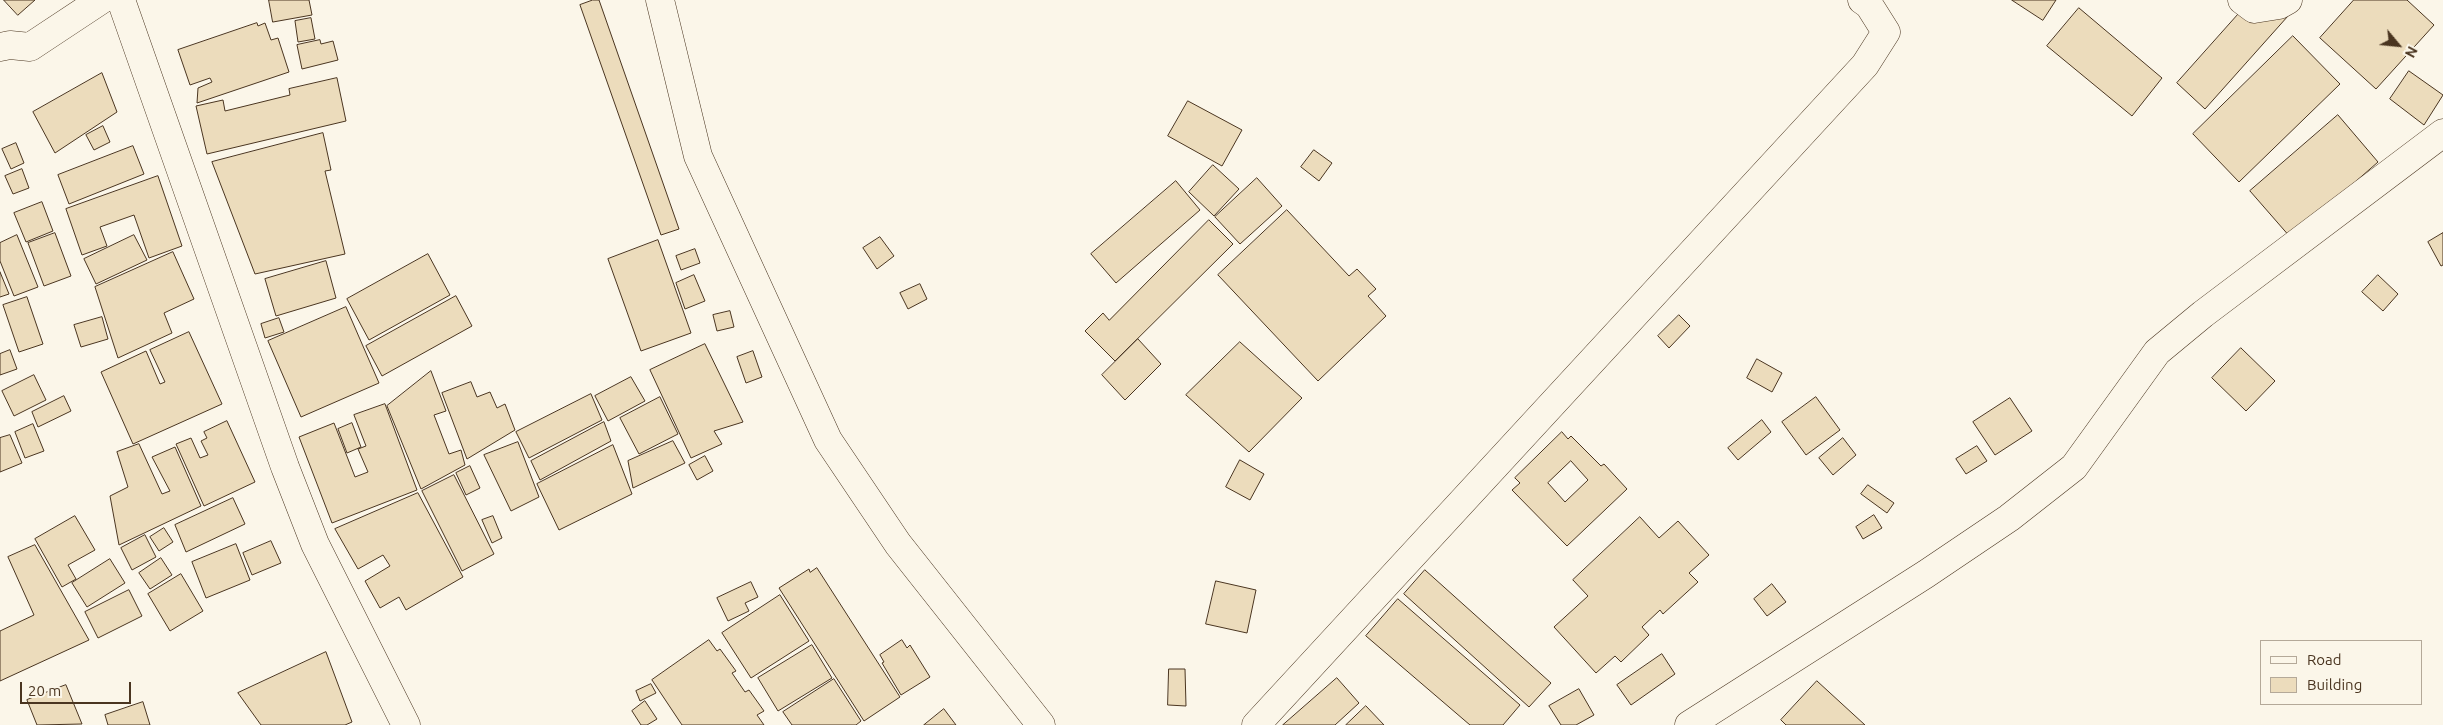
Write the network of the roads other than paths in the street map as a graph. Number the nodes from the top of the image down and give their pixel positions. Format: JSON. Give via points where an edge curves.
{"nodes":[{"id":1,"x":101,"y":0,"type":"edge"},
{"id":2,"x":121,"y":0,"type":"edge"},
{"id":3,"x":660,"y":0,"type":"edge"},
{"id":4,"x":1862,"y":0,"type":"edge"},
{"id":5,"x":2242,"y":0,"type":"edge"},
{"id":6,"x":2288,"y":0,"type":"edge"},
{"id":7,"x":0,"y":47,"type":"edge"},
{"id":8,"x":2443,"y":132,"type":"edge"},
{"id":9,"x":406,"y":725,"type":"edge"},
{"id":10,"x":1041,"y":725,"type":"edge"},
{"id":11,"x":1256,"y":725,"type":"edge"},
{"id":12,"x":1689,"y":725,"type":"edge"}],
"edges":[{"from":1,"to":7,"type":"street","via":[[30,47]]},
{"from":2,"to":9,"type":"street","via":[[315,544]]},
{"from":3,"to":10,"type":"street","via":[[698,156],[828,440],[898,544]]},
{"from":4,"to":11,"type":"street","via":[[1869,5],[1886,32],[1865,65]]},
{"from":5,"to":6,"type":"street","via":[[2254,9],[2279,5]]},
{"from":8,"to":12,"type":"street","via":[[2157,352],[2074,468],[2009,518],[1926,574]]}]}
